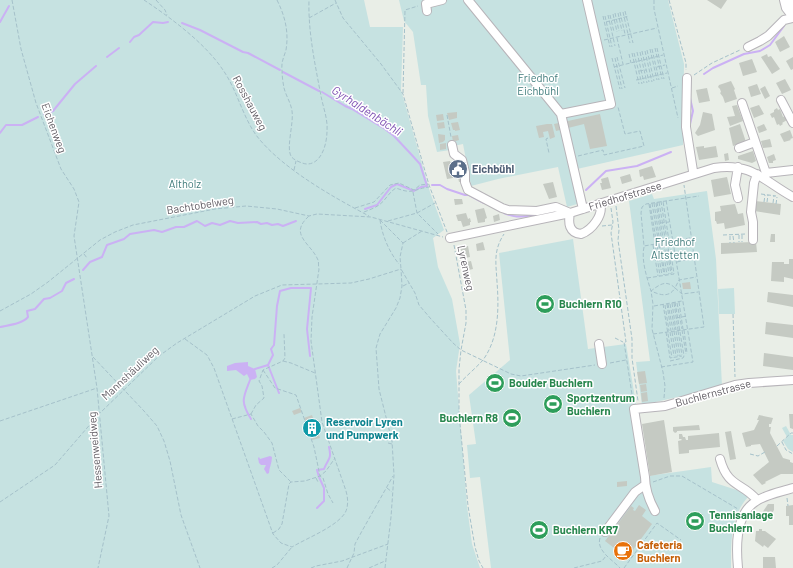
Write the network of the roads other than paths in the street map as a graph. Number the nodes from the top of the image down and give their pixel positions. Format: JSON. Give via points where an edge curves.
{"nodes":[{"id":1,"x":442,"y":0,"type":"edge"},
{"id":2,"x":468,"y":0,"type":"edge"},
{"id":3,"x":587,"y":0,"type":"edge"},
{"id":4,"x":784,"y":0,"type":"edge"},
{"id":5,"x":791,"y":0,"type":"edge"},
{"id":6,"x":426,"y":7,"type":"road end"},
{"id":7,"x":793,"y":11,"type":"edge"},
{"id":8,"x":793,"y":18,"type":"edge"},
{"id":9,"x":748,"y":46,"type":"road end"},
{"id":10,"x":687,"y":82,"type":"road end"},
{"id":11,"x":781,"y":100,"type":"dead end"},
{"id":12,"x":742,"y":103,"type":"dead end"},
{"id":13,"x":561,"y":114,"type":"junction"},
{"id":14,"x":793,"y":123,"type":"edge"},
{"id":15,"x":755,"y":142,"type":"junction"},
{"id":16,"x":452,"y":146,"type":"road end"},
{"id":17,"x":739,"y":148,"type":"dead end"},
{"id":18,"x":738,"y":167,"type":"junction"},
{"id":19,"x":793,"y":170,"type":"edge"},
{"id":20,"x":693,"y":171,"type":"dead end"},
{"id":21,"x":762,"y":175,"type":"junction"},
{"id":22,"x":793,"y":197,"type":"edge"},
{"id":23,"x":738,"y":198,"type":"dead end"},
{"id":24,"x":600,"y":203,"type":"junction"},
{"id":25,"x":583,"y":209,"type":"junction"},
{"id":26,"x":570,"y":212,"type":"junction"},
{"id":27,"x":450,"y":238,"type":"road end"},
{"id":28,"x":752,"y":240,"type":"dead end"},
{"id":29,"x":599,"y":344,"type":"dead end"},
{"id":30,"x":602,"y":364,"type":"road end"},
{"id":31,"x":793,"y":380,"type":"edge"},
{"id":32,"x":720,"y":459,"type":"dead end"},
{"id":33,"x":645,"y":486,"type":"junction"},
{"id":34,"x":793,"y":488,"type":"edge"},
{"id":35,"x":757,"y":500,"type":"junction"},
{"id":36,"x":655,"y":511,"type":"dead end"},
{"id":37,"x":605,"y":532,"type":"road end"},
{"id":38,"x":738,"y":568,"type":"edge"}],
"edges":[{"from":1,"to":6,"type":"street"},
{"from":2,"to":13,"type":"street"},
{"from":3,"to":13,"type":"street","via":[[611,104]]},
{"from":4,"to":8,"type":"street"},
{"from":5,"to":7,"type":"street"},
{"from":8,"to":9,"type":"street","via":[[784,20],[768,36]]},
{"from":10,"to":20,"type":"street","via":[[686,127]]},
{"from":11,"to":14,"type":"street"},
{"from":12,"to":15,"type":"street"},
{"from":13,"to":25,"type":"street"},
{"from":15,"to":17,"type":"street"},
{"from":15,"to":21,"type":"street"},
{"from":16,"to":26,"type":"street","via":[[454,154],[462,160],[466,187],[474,194],[508,210],[537,211],[556,207]]},
{"from":18,"to":21,"type":"street","name":"Friedhofstrasse"},
{"from":18,"to":23,"type":"street","via":[[735,185]]},
{"from":18,"to":24,"type":"street","name":"Friedhofstrasse","via":[[714,168],[612,202]]},
{"from":19,"to":21,"type":"street"},
{"from":21,"to":22,"type":"street","name":"Friedhofstrasse"},
{"from":21,"to":28,"type":"street","via":[[754,183]]},
{"from":24,"to":25,"type":"street","name":"Friedhofstrasse"},
{"from":24,"to":26,"type":"street","via":[[601,211],[597,220],[581,234],[570,227]]},
{"from":25,"to":26,"type":"street","name":"Friedhofstrasse"},
{"from":26,"to":27,"type":"street","name":"Friedhofstrasse"},
{"from":29,"to":30,"type":"street"},
{"from":31,"to":33,"type":"street","name":"Buchlernstrasse","via":[[749,382],[665,406],[634,409]]},
{"from":32,"to":35,"type":"street","via":[[730,480]]},
{"from":33,"to":36,"type":"street"},
{"from":33,"to":37,"type":"street","via":[[635,492]]},
{"from":34,"to":35,"type":"street"},
{"from":35,"to":38,"type":"street","via":[[741,521]]}]}
